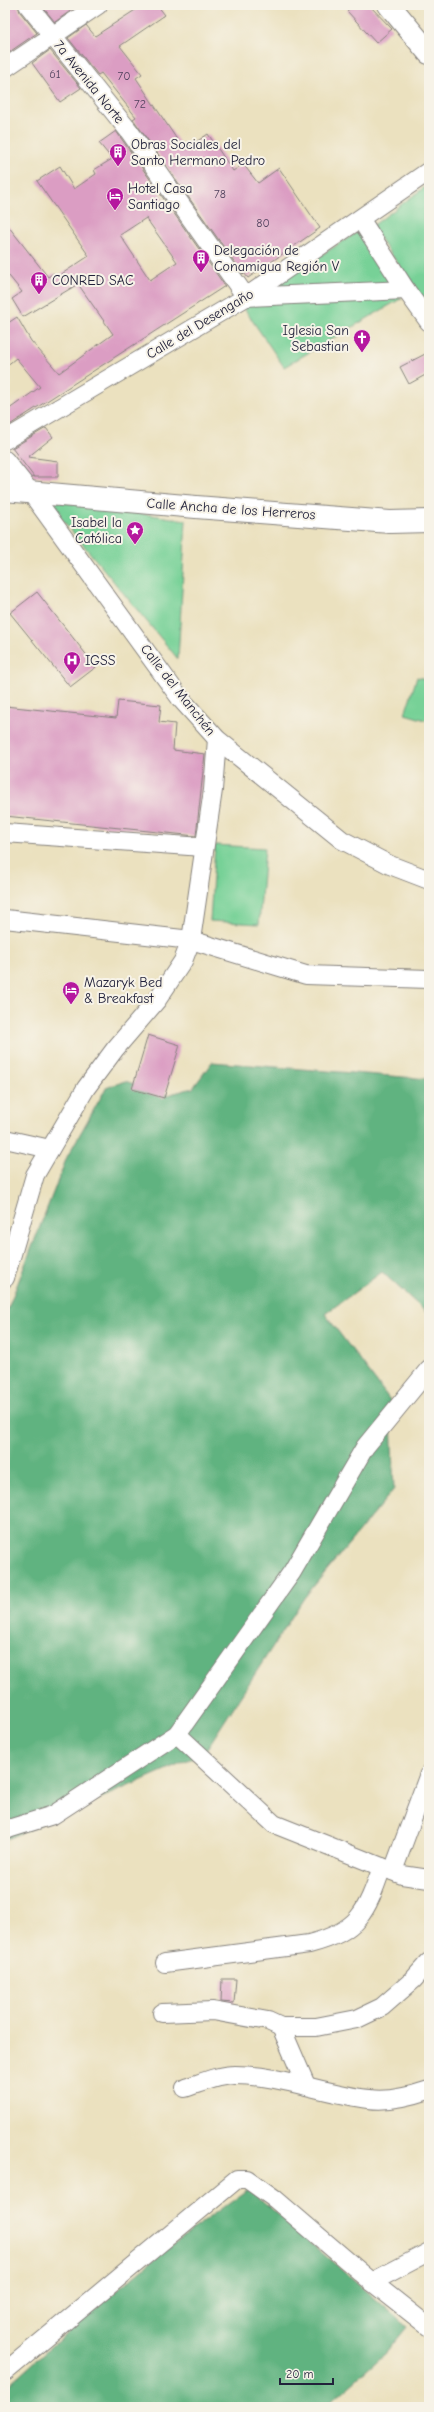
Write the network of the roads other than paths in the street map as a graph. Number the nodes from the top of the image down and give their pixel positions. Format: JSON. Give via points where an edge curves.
{"nodes":[{"id":1,"x":28,"y":5,"type":"edge"},
{"id":2,"x":98,"y":5,"type":"edge"},
{"id":3,"x":389,"y":5,"type":"edge"},
{"id":4,"x":53,"y":37,"type":"junction"},
{"id":5,"x":429,"y":53,"type":"edge"},
{"id":6,"x":5,"y":68,"type":"edge"},
{"id":7,"x":429,"y":171,"type":"edge"},
{"id":8,"x":361,"y":220,"type":"junction"},
{"id":9,"x":406,"y":290,"type":"junction"},
{"id":10,"x":246,"y":297,"type":"junction"},
{"id":11,"x":429,"y":322,"type":"edge"},
{"id":12,"x":5,"y":440,"type":"edge"},
{"id":13,"x":5,"y":460,"type":"edge"},
{"id":14,"x":5,"y":490,"type":"edge"},
{"id":15,"x":32,"y":494,"type":"junction"},
{"id":16,"x":429,"y":521,"type":"edge"},
{"id":17,"x":217,"y":739,"type":"junction"},
{"id":18,"x":5,"y":833,"type":"edge"},
{"id":19,"x":203,"y":847,"type":"junction"},
{"id":20,"x":429,"y":880,"type":"edge"},
{"id":21,"x":5,"y":919,"type":"edge"},
{"id":22,"x":190,"y":940,"type":"junction"},
{"id":23,"x":429,"y":979,"type":"edge"},
{"id":24,"x":5,"y":1139,"type":"edge"},
{"id":25,"x":50,"y":1149,"type":"junction"},
{"id":26,"x":5,"y":1278,"type":"edge"},
{"id":27,"x":429,"y":1369,"type":"edge"},
{"id":28,"x":177,"y":1734,"type":"junction"},
{"id":29,"x":429,"y":1774,"type":"edge"},
{"id":30,"x":5,"y":1830,"type":"edge"},
{"id":31,"x":388,"y":1869,"type":"junction"},
{"id":32,"x":429,"y":1879,"type":"edge"},
{"id":33,"x":429,"y":1962,"type":"edge"},
{"id":34,"x":165,"y":1963,"type":"dead end"},
{"id":35,"x":162,"y":2013,"type":"dead end"},
{"id":36,"x":281,"y":2027,"type":"junction"},
{"id":37,"x":306,"y":2085,"type":"junction"},
{"id":38,"x":185,"y":2088,"type":"dead end"},
{"id":39,"x":429,"y":2090,"type":"edge"},
{"id":40,"x":429,"y":2252,"type":"edge"},
{"id":41,"x":372,"y":2282,"type":"junction"},
{"id":42,"x":429,"y":2327,"type":"edge"},
{"id":43,"x":5,"y":2372,"type":"edge"}],
"edges":[{"from":1,"to":4,"type":"street","name":"7a Avenida Norte"},
{"from":2,"to":4,"type":"street"},
{"from":3,"to":5,"type":"main road"},
{"from":4,"to":6,"type":"street"},
{"from":4,"to":10,"type":"street","name":"7a Avenida Norte","via":[[129,131]]},
{"from":7,"to":8,"type":"street","name":"Calle del Desengaño"},
{"from":8,"to":9,"type":"street"},
{"from":8,"to":10,"type":"street","name":"Calle del Desengaño"},
{"from":9,"to":10,"type":"street"},
{"from":9,"to":11,"type":"street"},
{"from":10,"to":12,"type":"street","name":"Calle del Desengaño"},
{"from":13,"to":15,"type":"street","name":"Calle del Manchén"},
{"from":14,"to":15,"type":"main road"},
{"from":15,"to":16,"type":"main road","name":"Calle Ancha de los Herreros","via":[[390,522]]},
{"from":15,"to":17,"type":"street","name":"Calle del Manchén","via":[[180,698]]},
{"from":17,"to":19,"type":"street","via":[[213,790]]},
{"from":17,"to":20,"type":"street","name":"Calle del Manchén","via":[[342,840],[390,865]]},
{"from":18,"to":19,"type":"street"},
{"from":19,"to":22,"type":"street"},
{"from":21,"to":22,"type":"street"},
{"from":22,"to":23,"type":"street","via":[[306,975]]},
{"from":22,"to":25,"type":"street","via":[[183,961],[157,1000],[86,1088]]},
{"from":24,"to":25,"type":"street"},
{"from":25,"to":26,"type":"street","via":[[35,1175]]},
{"from":27,"to":28,"type":"street","via":[[365,1447],[292,1572]]},
{"from":28,"to":30,"type":"street","via":[[53,1815]]},
{"from":28,"to":31,"type":"street","via":[[274,1824]]},
{"from":29,"to":31,"type":"street"},
{"from":31,"to":32,"type":"street"},
{"from":31,"to":34,"type":"street","via":[[364,1914],[332,1938],[309,1944]]},
{"from":33,"to":36,"type":"street","via":[[382,2007],[357,2019],[316,2027]]},
{"from":35,"to":36,"type":"street","via":[[213,2011]]},
{"from":36,"to":37,"type":"street"},
{"from":37,"to":38,"type":"street","via":[[234,2075]]},
{"from":37,"to":39,"type":"street","via":[[370,2100],[408,2097]]},
{"from":40,"to":41,"type":"street"},
{"from":41,"to":42,"type":"street"},
{"from":41,"to":43,"type":"street","via":[[275,2199],[247,2179],[237,2179]]}]}
